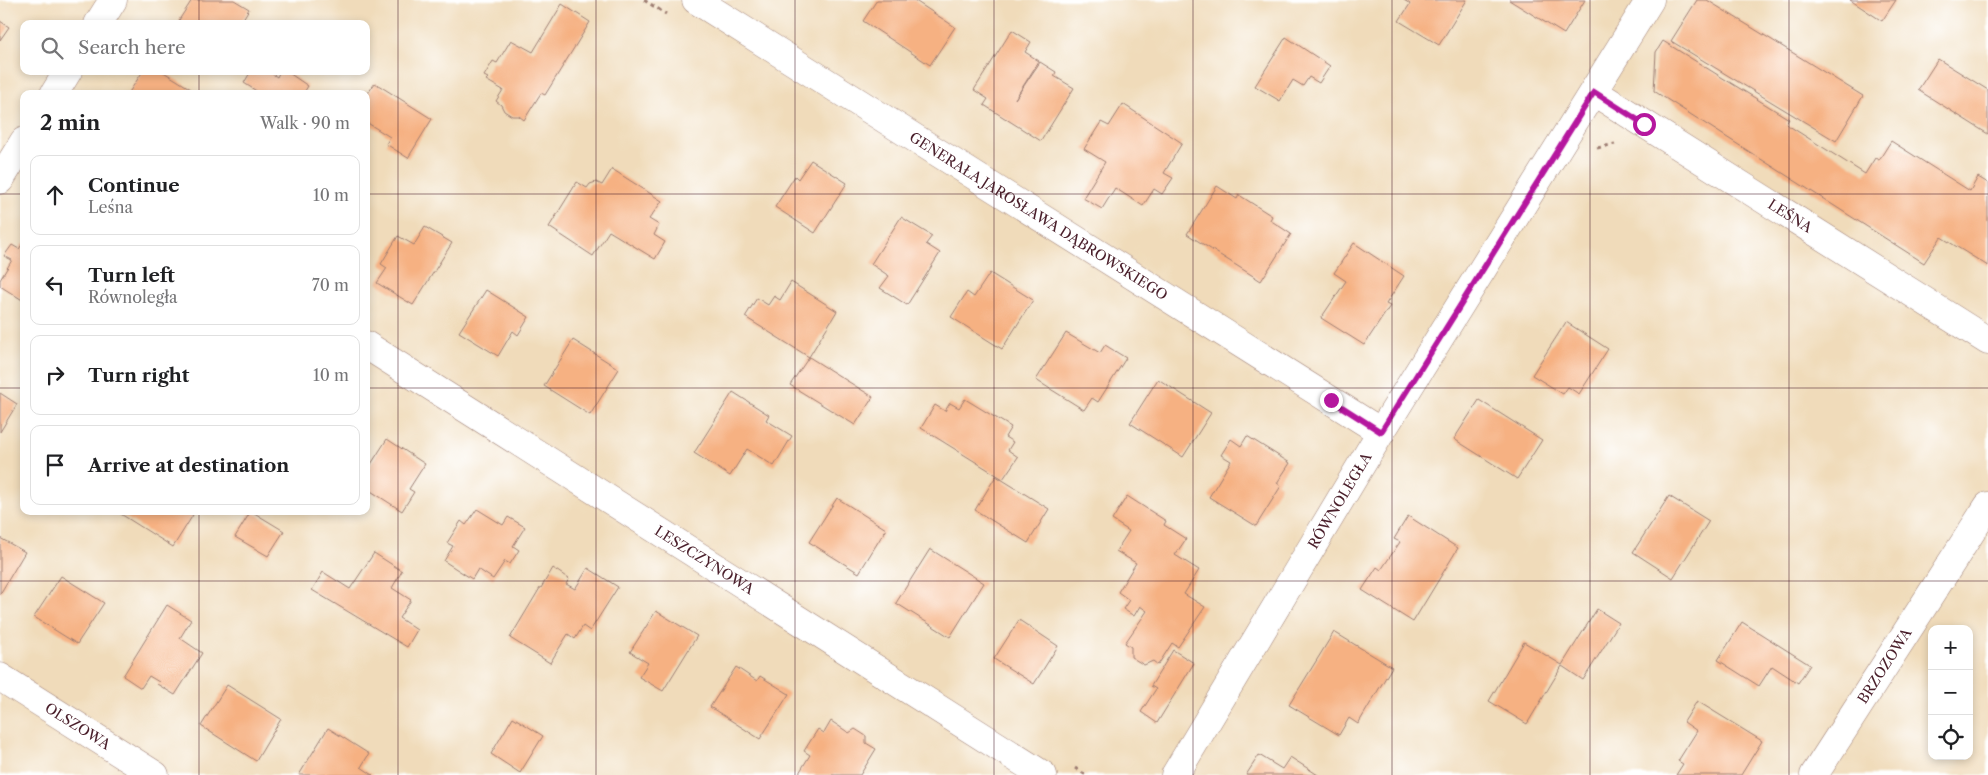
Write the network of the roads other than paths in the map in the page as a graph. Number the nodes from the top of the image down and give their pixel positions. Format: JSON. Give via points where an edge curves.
{"nodes":[{"id":1,"x":113,"y":0,"type":"edge"},
{"id":2,"x":696,"y":0,"type":"edge"},
{"id":3,"x":1650,"y":0,"type":"edge"},
{"id":4,"x":100,"y":20,"type":"edge"},
{"id":5,"x":66,"y":75,"type":"edge"},
{"id":6,"x":56,"y":90,"type":"edge"},
{"id":7,"x":1594,"y":92,"type":"junction"},
{"id":8,"x":20,"y":148,"type":"edge"},
{"id":9,"x":0,"y":180,"type":"edge"},
{"id":10,"x":1988,"y":341,"type":"edge"},
{"id":11,"x":370,"y":348,"type":"edge"},
{"id":12,"x":1381,"y":432,"type":"junction"},
{"id":13,"x":1988,"y":506,"type":"edge"},
{"id":14,"x":0,"y":677,"type":"edge"},
{"id":15,"x":155,"y":775,"type":"edge"},
{"id":16,"x":1043,"y":775,"type":"edge"},
{"id":17,"x":1175,"y":775,"type":"edge"},
{"id":18,"x":1814,"y":775,"type":"edge"}],
"edges":[{"from":1,"to":4,"type":"street"},
{"from":2,"to":12,"type":"street","name":"GENERAŁA JAROSŁAWA DĄBROWSKIEGO"},
{"from":3,"to":7,"type":"street","name":"RÓWNOLEGŁA"},
{"from":5,"to":6,"type":"street"},
{"from":7,"to":10,"type":"street","name":"LEŚNA"},
{"from":7,"to":12,"type":"street","name":"RÓWNOLEGŁA"},
{"from":8,"to":9,"type":"street"},
{"from":11,"to":16,"type":"street","name":"LESZCZYNOWA"},
{"from":12,"to":17,"type":"street","name":"RÓWNOLEGŁA"},
{"from":13,"to":18,"type":"street","name":"BRZOZOWA"},
{"from":14,"to":15,"type":"street","name":"OLSZOWA"}]}
